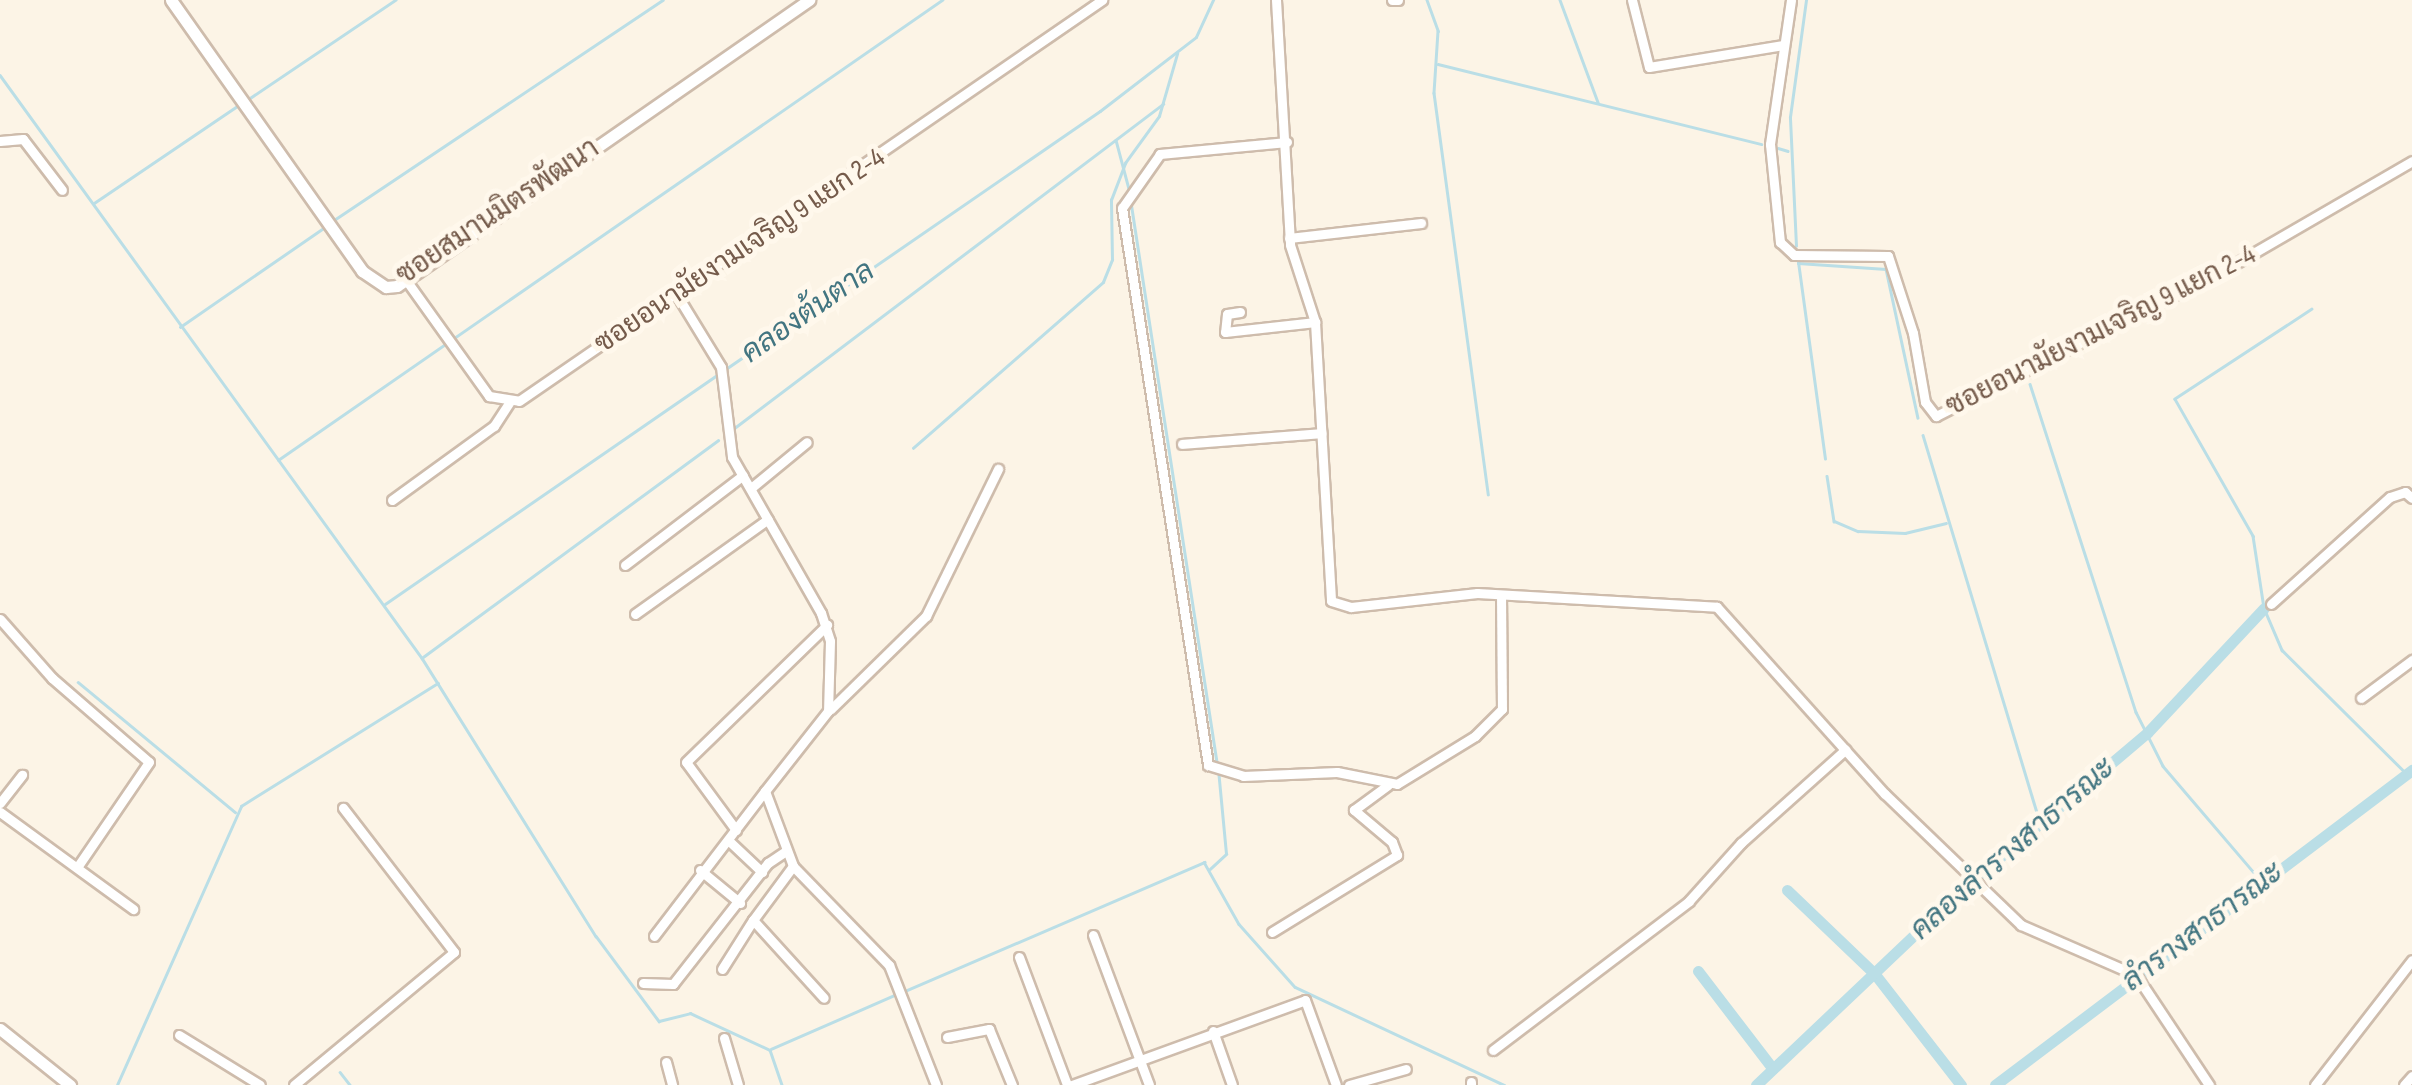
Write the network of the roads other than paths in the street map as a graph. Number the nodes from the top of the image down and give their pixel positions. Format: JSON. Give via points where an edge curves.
{"nodes":[{"id":1,"x":171,"y":0,"type":"edge"},
{"id":2,"x":809,"y":0,"type":"edge"},
{"id":3,"x":1102,"y":0,"type":"edge"},
{"id":4,"x":1276,"y":0,"type":"edge"},
{"id":5,"x":1632,"y":0,"type":"edge"},
{"id":6,"x":1791,"y":0,"type":"edge"},
{"id":7,"x":1782,"y":45,"type":"junction"},
{"id":8,"x":0,"y":141,"type":"edge"},
{"id":9,"x":1286,"y":142,"type":"junction"},
{"id":10,"x":2412,"y":161,"type":"edge"},
{"id":11,"x":62,"y":190,"type":"dead end"},
{"id":12,"x":1421,"y":223,"type":"dead end"},
{"id":13,"x":1289,"y":238,"type":"junction"},
{"id":14,"x":406,"y":280,"type":"junction"},
{"id":15,"x":677,"y":295,"type":"junction"},
{"id":16,"x":1240,"y":312,"type":"dead end"},
{"id":17,"x":1315,"y":322,"type":"junction"},
{"id":18,"x":509,"y":403,"type":"junction"},
{"id":19,"x":1322,"y":433,"type":"junction"},
{"id":20,"x":807,"y":442,"type":"dead end"},
{"id":21,"x":1182,"y":444,"type":"dead end"},
{"id":22,"x":998,"y":469,"type":"dead end"},
{"id":23,"x":743,"y":476,"type":"junction"},
{"id":24,"x":751,"y":488,"type":"junction"},
{"id":25,"x":2412,"y":498,"type":"edge"},
{"id":26,"x":392,"y":500,"type":"dead end"},
{"id":27,"x":768,"y":519,"type":"junction"},
{"id":28,"x":624,"y":565,"type":"dead end"},
{"id":29,"x":1501,"y":596,"type":"junction"},
{"id":30,"x":2272,"y":604,"type":"dead end"},
{"id":31,"x":635,"y":614,"type":"dead end"},
{"id":32,"x":0,"y":619,"type":"edge"},
{"id":33,"x":827,"y":626,"type":"junction"},
{"id":34,"x":2412,"y":660,"type":"edge"},
{"id":35,"x":2362,"y":698,"type":"dead end"},
{"id":36,"x":828,"y":711,"type":"junction"},
{"id":37,"x":1844,"y":750,"type":"junction"},
{"id":38,"x":22,"y":775,"type":"dead end"},
{"id":39,"x":1388,"y":785,"type":"junction"},
{"id":40,"x":765,"y":790,"type":"junction"},
{"id":41,"x":0,"y":803,"type":"edge"},
{"id":42,"x":343,"y":808,"type":"dead end"},
{"id":43,"x":0,"y":812,"type":"edge"},
{"id":44,"x":736,"y":830,"type":"junction"},
{"id":45,"x":728,"y":840,"type":"junction"},
{"id":46,"x":786,"y":851,"type":"junction"},
{"id":47,"x":78,"y":866,"type":"junction"},
{"id":48,"x":793,"y":866,"type":"junction"},
{"id":49,"x":700,"y":870,"type":"junction"},
{"id":50,"x":762,"y":872,"type":"junction"},
{"id":51,"x":740,"y":904,"type":"junction"},
{"id":52,"x":133,"y":909,"type":"dead end"},
{"id":53,"x":754,"y":920,"type":"junction"},
{"id":54,"x":1272,"y":932,"type":"dead end"},
{"id":55,"x":1093,"y":934,"type":"dead end"},
{"id":56,"x":654,"y":936,"type":"dead end"},
{"id":57,"x":1019,"y":957,"type":"dead end"},
{"id":58,"x":2412,"y":960,"type":"edge"},
{"id":59,"x":722,"y":970,"type":"dead end"},
{"id":60,"x":643,"y":983,"type":"dead end"},
{"id":61,"x":824,"y":998,"type":"dead end"},
{"id":62,"x":1,"y":1030,"type":"edge"},
{"id":63,"x":1213,"y":1031,"type":"junction"},
{"id":64,"x":179,"y":1035,"type":"dead end"},
{"id":65,"x":948,"y":1037,"type":"dead end"},
{"id":66,"x":724,"y":1038,"type":"dead end"},
{"id":67,"x":1493,"y":1050,"type":"dead end"},
{"id":68,"x":1139,"y":1059,"type":"junction"},
{"id":69,"x":666,"y":1062,"type":"dead end"},
{"id":70,"x":1406,"y":1070,"type":"dead end"},
{"id":71,"x":2412,"y":1076,"type":"edge"},
{"id":72,"x":70,"y":1085,"type":"edge"},
{"id":73,"x":260,"y":1085,"type":"edge"},
{"id":74,"x":294,"y":1085,"type":"edge"},
{"id":75,"x":672,"y":1085,"type":"edge"},
{"id":76,"x":738,"y":1085,"type":"edge"},
{"id":77,"x":936,"y":1085,"type":"edge"},
{"id":78,"x":1012,"y":1085,"type":"edge"},
{"id":79,"x":1073,"y":1085,"type":"edge"},
{"id":80,"x":1148,"y":1085,"type":"edge"},
{"id":81,"x":1232,"y":1085,"type":"edge"},
{"id":82,"x":1336,"y":1085,"type":"edge"},
{"id":83,"x":1350,"y":1085,"type":"edge"},
{"id":84,"x":2209,"y":1085,"type":"edge"},
{"id":85,"x":2315,"y":1085,"type":"edge"},
{"id":86,"x":2404,"y":1085,"type":"edge"}],
"edges":[{"from":1,"to":14,"type":"street","name":"ซอยสมานมิตรพัฒนา","via":[[377,284]]},
{"from":2,"to":14,"type":"street","name":"ซอยสมานมิตรพัฒนา"},
{"from":3,"to":15,"type":"street","name":"ซอยอนามัยงามเจริญ 9 แยก 2-4"},
{"from":4,"to":9,"type":"street"},
{"from":5,"to":7,"type":"street","via":[[1649,68]]},
{"from":6,"to":7,"type":"street","name":"ซอยอนามัยงามเจริญ 9 แยก 2-4"},
{"from":7,"to":10,"type":"street","name":"ซอยอนามัยงามเจริญ 9 แยก 2-4","via":[[1770,144],[1780,242],[1794,254],[1881,254],[1892,261],[1925,402],[1936,416],[2226,269]]},
{"from":8,"to":11,"type":"street","via":[[24,139]]},
{"from":9,"to":13,"type":"street"},
{"from":9,"to":39,"type":"street","via":[[1160,154],[1122,208],[1177,586],[1208,765],[1243,776],[1337,772]]},
{"from":12,"to":13,"type":"street"},
{"from":13,"to":17,"type":"street"},
{"from":14,"to":18,"type":"street","via":[[489,396]]},
{"from":15,"to":18,"type":"street","name":"ซอยอนามัยงามเจริญ 9 แยก 2-4"},
{"from":15,"to":23,"type":"street","via":[[721,367],[726,440]]},
{"from":16,"to":17,"type":"street","via":[[1228,314],[1225,332]]},
{"from":17,"to":19,"type":"street"},
{"from":18,"to":26,"type":"street","name":"ซอยอนามัยงามเจริญ 9 แยก 2-4","via":[[494,426]]},
{"from":19,"to":21,"type":"street"},
{"from":19,"to":29,"type":"street","via":[[1332,601],[1351,607]]},
{"from":20,"to":24,"type":"street"},
{"from":22,"to":36,"type":"street","via":[[926,616]]},
{"from":23,"to":24,"type":"street"},
{"from":23,"to":28,"type":"street"},
{"from":24,"to":27,"type":"street"},
{"from":25,"to":30,"type":"street","via":[[2406,492],[2390,497]]},
{"from":27,"to":31,"type":"street"},
{"from":27,"to":33,"type":"street"},
{"from":29,"to":37,"type":"street","via":[[1717,607]]},
{"from":29,"to":39,"type":"street","via":[[1502,709],[1475,736]]},
{"from":32,"to":47,"type":"street","via":[[52,678],[149,762]]},
{"from":33,"to":36,"type":"street","via":[[834,680]]},
{"from":33,"to":44,"type":"street","via":[[686,762]]},
{"from":34,"to":35,"type":"street"},
{"from":36,"to":40,"type":"street"},
{"from":37,"to":67,"type":"street","via":[[1740,842],[1689,900]]},
{"from":37,"to":84,"type":"street","via":[[2034,934],[2136,974]]},
{"from":38,"to":41,"type":"street"},
{"from":39,"to":54,"type":"street","via":[[1354,810],[1397,854]]},
{"from":40,"to":44,"type":"street"},
{"from":40,"to":46,"type":"street"},
{"from":42,"to":74,"type":"street","via":[[454,952]]},
{"from":43,"to":47,"type":"street"},
{"from":44,"to":45,"type":"street"},
{"from":45,"to":49,"type":"street"},
{"from":45,"to":50,"type":"street"},
{"from":46,"to":48,"type":"street"},
{"from":46,"to":50,"type":"street"},
{"from":47,"to":52,"type":"street"},
{"from":48,"to":53,"type":"street"},
{"from":48,"to":77,"type":"street","via":[[888,965]]},
{"from":49,"to":51,"type":"street"},
{"from":49,"to":56,"type":"street"},
{"from":50,"to":51,"type":"street"},
{"from":51,"to":60,"type":"street","via":[[673,984]]},
{"from":53,"to":59,"type":"street"},
{"from":53,"to":61,"type":"street"},
{"from":55,"to":68,"type":"street"},
{"from":57,"to":79,"type":"street"},
{"from":58,"to":85,"type":"street"},
{"from":62,"to":72,"type":"street"},
{"from":63,"to":68,"type":"street"},
{"from":63,"to":81,"type":"street"},
{"from":63,"to":82,"type":"street","via":[[1305,1000]]},
{"from":64,"to":73,"type":"street"},
{"from":65,"to":78,"type":"street","via":[[988,1029]]},
{"from":66,"to":76,"type":"street"},
{"from":68,"to":79,"type":"street"},
{"from":68,"to":80,"type":"street"},
{"from":69,"to":75,"type":"street"},
{"from":70,"to":83,"type":"street"},
{"from":71,"to":86,"type":"street"}]}
